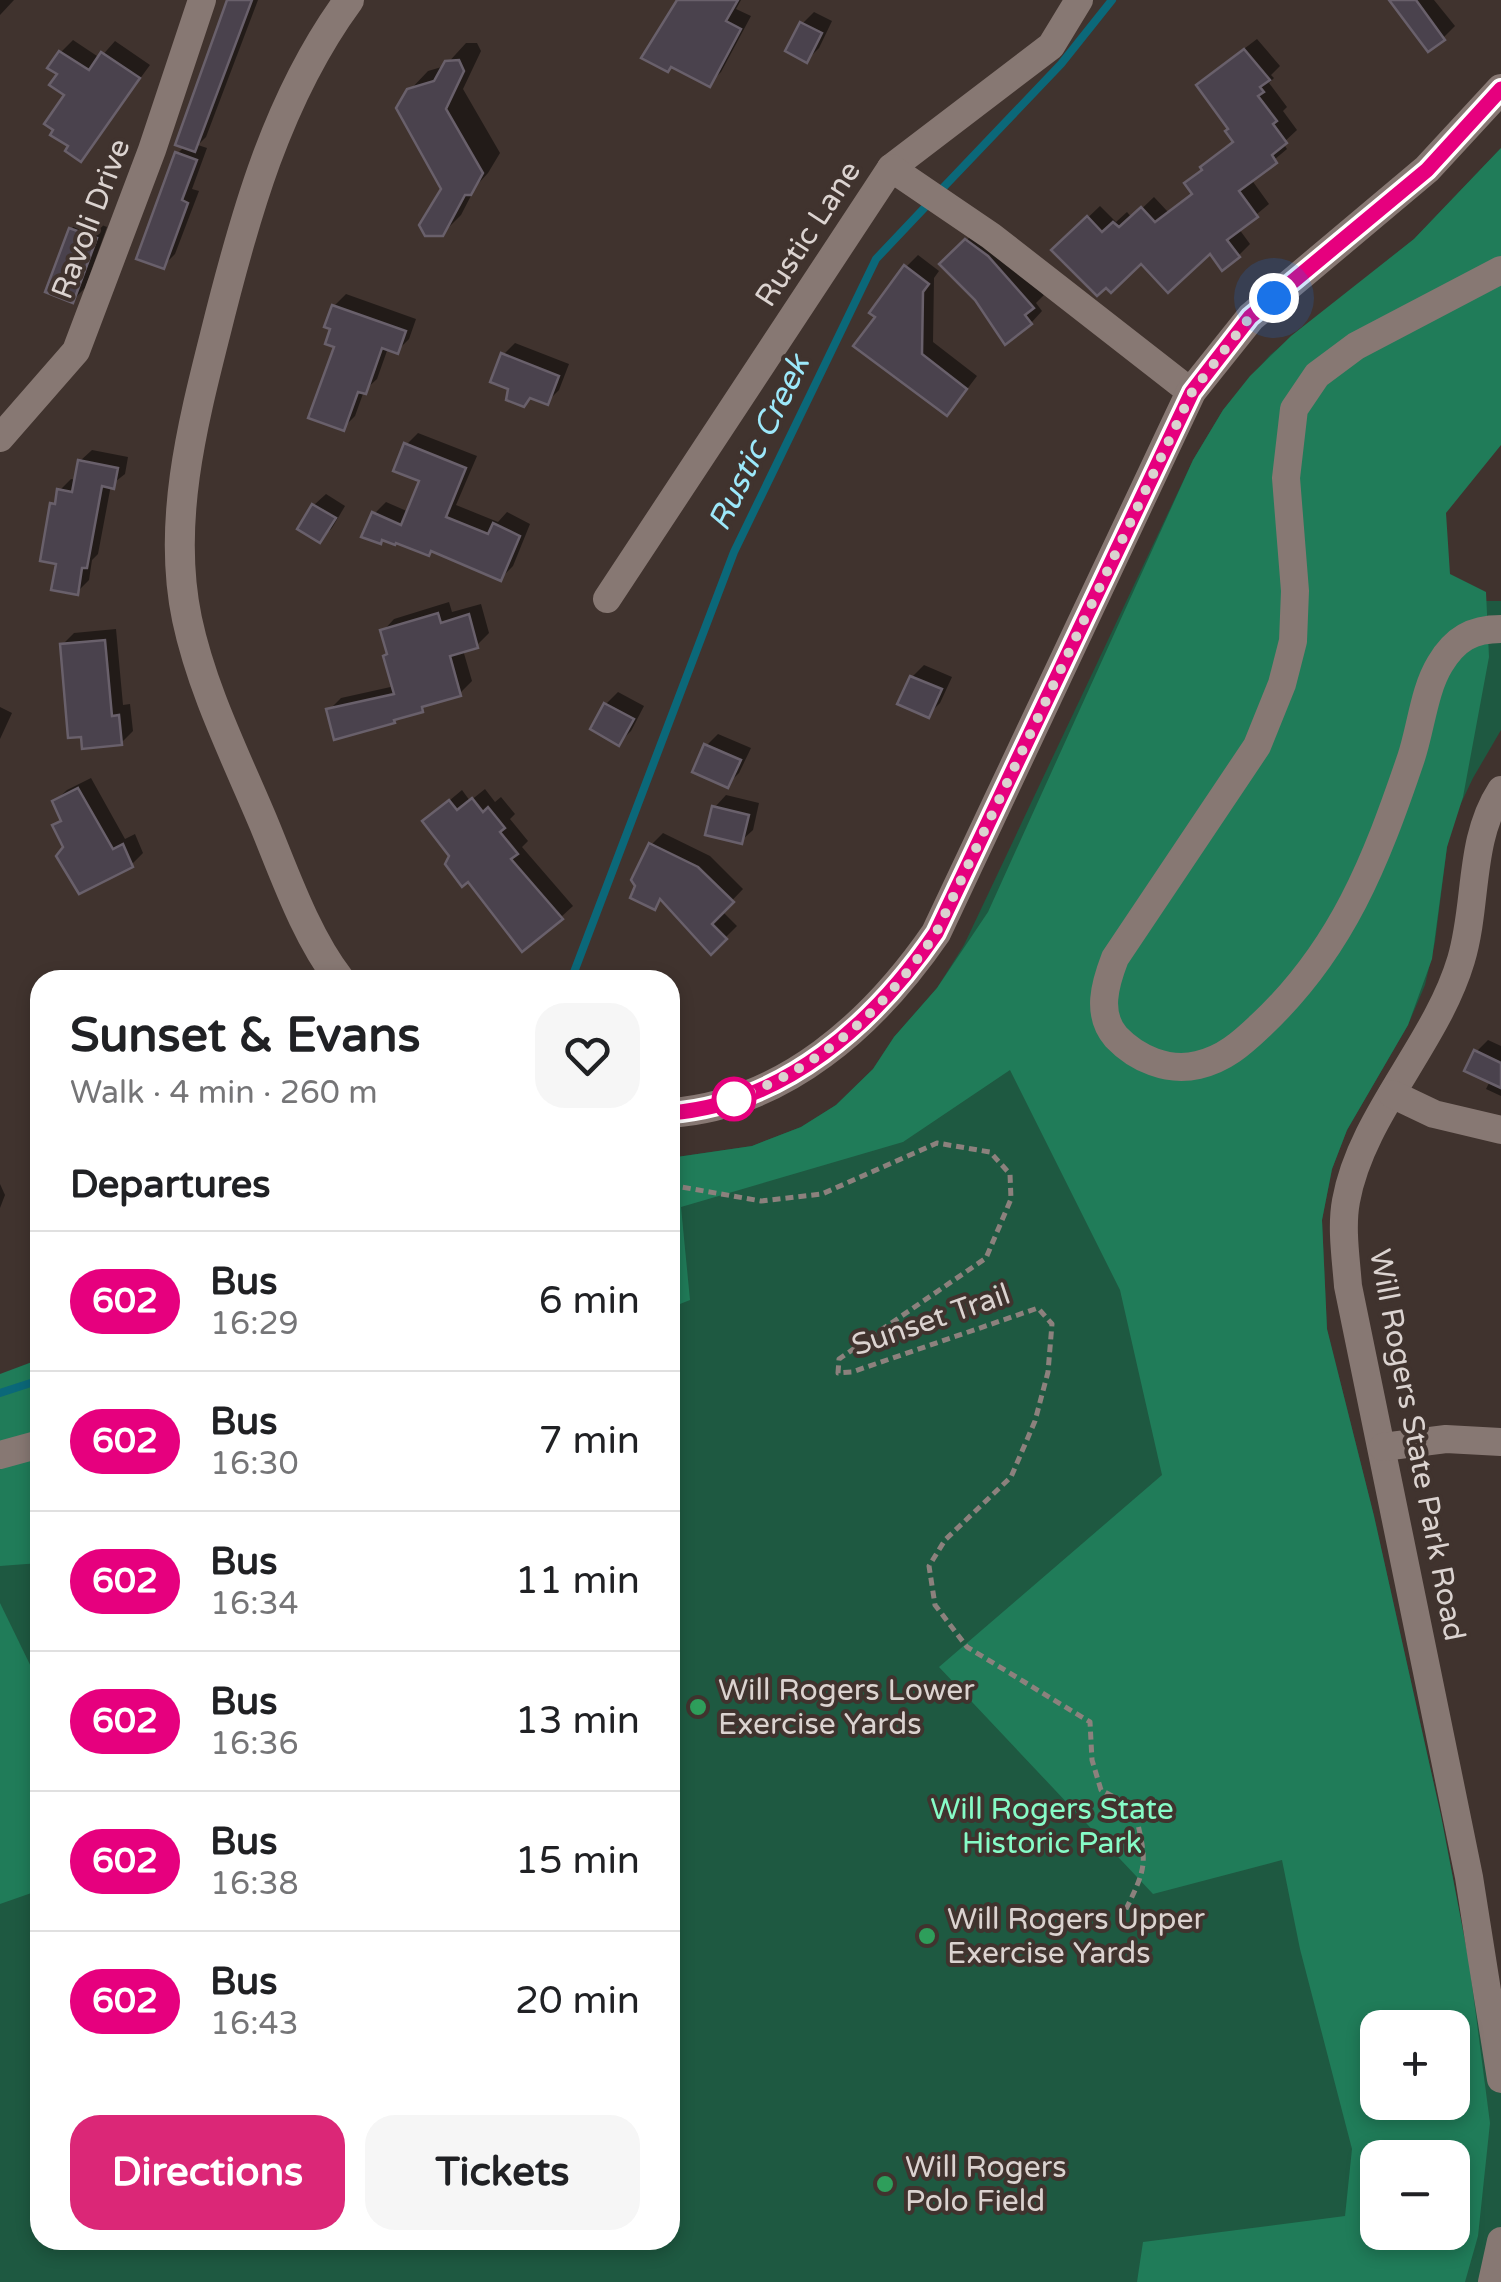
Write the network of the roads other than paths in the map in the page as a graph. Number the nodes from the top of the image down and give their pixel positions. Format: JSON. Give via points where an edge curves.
{"nodes":[{"id":1,"x":202,"y":0,"type":"edge"},
{"id":2,"x":350,"y":0,"type":"edge"},
{"id":3,"x":1079,"y":0,"type":"edge"},
{"id":4,"x":1501,"y":89,"type":"edge"},
{"id":5,"x":891,"y":168,"type":"junction"},
{"id":6,"x":1501,"y":270,"type":"edge"},
{"id":7,"x":1192,"y":392,"type":"junction"},
{"id":8,"x":0,"y":438,"type":"edge"},
{"id":9,"x":607,"y":599,"type":"dead end"},
{"id":10,"x":1501,"y":630,"type":"edge"},
{"id":11,"x":1501,"y":790,"type":"edge"},
{"id":12,"x":334,"y":970,"type":"edge"},
{"id":13,"x":1392,"y":1094,"type":"junction"},
{"id":14,"x":680,"y":1111,"type":"edge"},
{"id":15,"x":1501,"y":1130,"type":"edge"},
{"id":16,"x":1501,"y":1442,"type":"edge"},
{"id":17,"x":30,"y":1447,"type":"edge"},
{"id":18,"x":1383,"y":1447,"type":"junction"},
{"id":19,"x":0,"y":1455,"type":"edge"},
{"id":20,"x":1501,"y":2079,"type":"edge"},
{"id":21,"x":1501,"y":2241,"type":"edge"},
{"id":22,"x":1492,"y":2282,"type":"edge"}],
"edges":[{"from":1,"to":8,"type":"street","name":"Ravoli Drive","via":[[76,351]]},
{"from":2,"to":12,"type":"main road","via":[[294,95],[261,172],[202,384],[180,510],[187,618],[213,706]]},
{"from":3,"to":5,"type":"street","via":[[1051,46]]},
{"from":4,"to":7,"type":"main road","via":[[1427,170],[1250,317]]},
{"from":5,"to":7,"type":"street","name":"Rustic Lane"},
{"from":5,"to":9,"type":"street","name":"Rustic Lane"},
{"from":6,"to":10,"type":"street","via":[[1356,346],[1317,375],[1294,409],[1286,478],[1296,591],[1282,684],[1257,746],[1114,958],[1103,1007],[1114,1035],[1142,1059],[1183,1068],[1216,1061],[1292,996],[1343,925],[1386,832],[1437,668],[1455,642],[1482,629]]},
{"from":7,"to":14,"type":"main road","via":[[936,933],[910,971],[868,1017],[804,1068],[721,1104]]},
{"from":11,"to":13,"type":"street","name":"Will Rogers State Park Road","via":[[1479,845],[1462,956],[1448,1000]]},
{"from":13,"to":15,"type":"street","via":[[1434,1114]]},
{"from":13,"to":18,"type":"street","name":"Will Rogers State Park Road","via":[[1346,1202],[1348,1286]]},
{"from":16,"to":18,"type":"street","via":[[1446,1439]]},
{"from":17,"to":19,"type":"street"},
{"from":18,"to":20,"type":"street","name":"Will Rogers State Park Road","via":[[1469,1877]]},
{"from":21,"to":22,"type":"street"}]}
